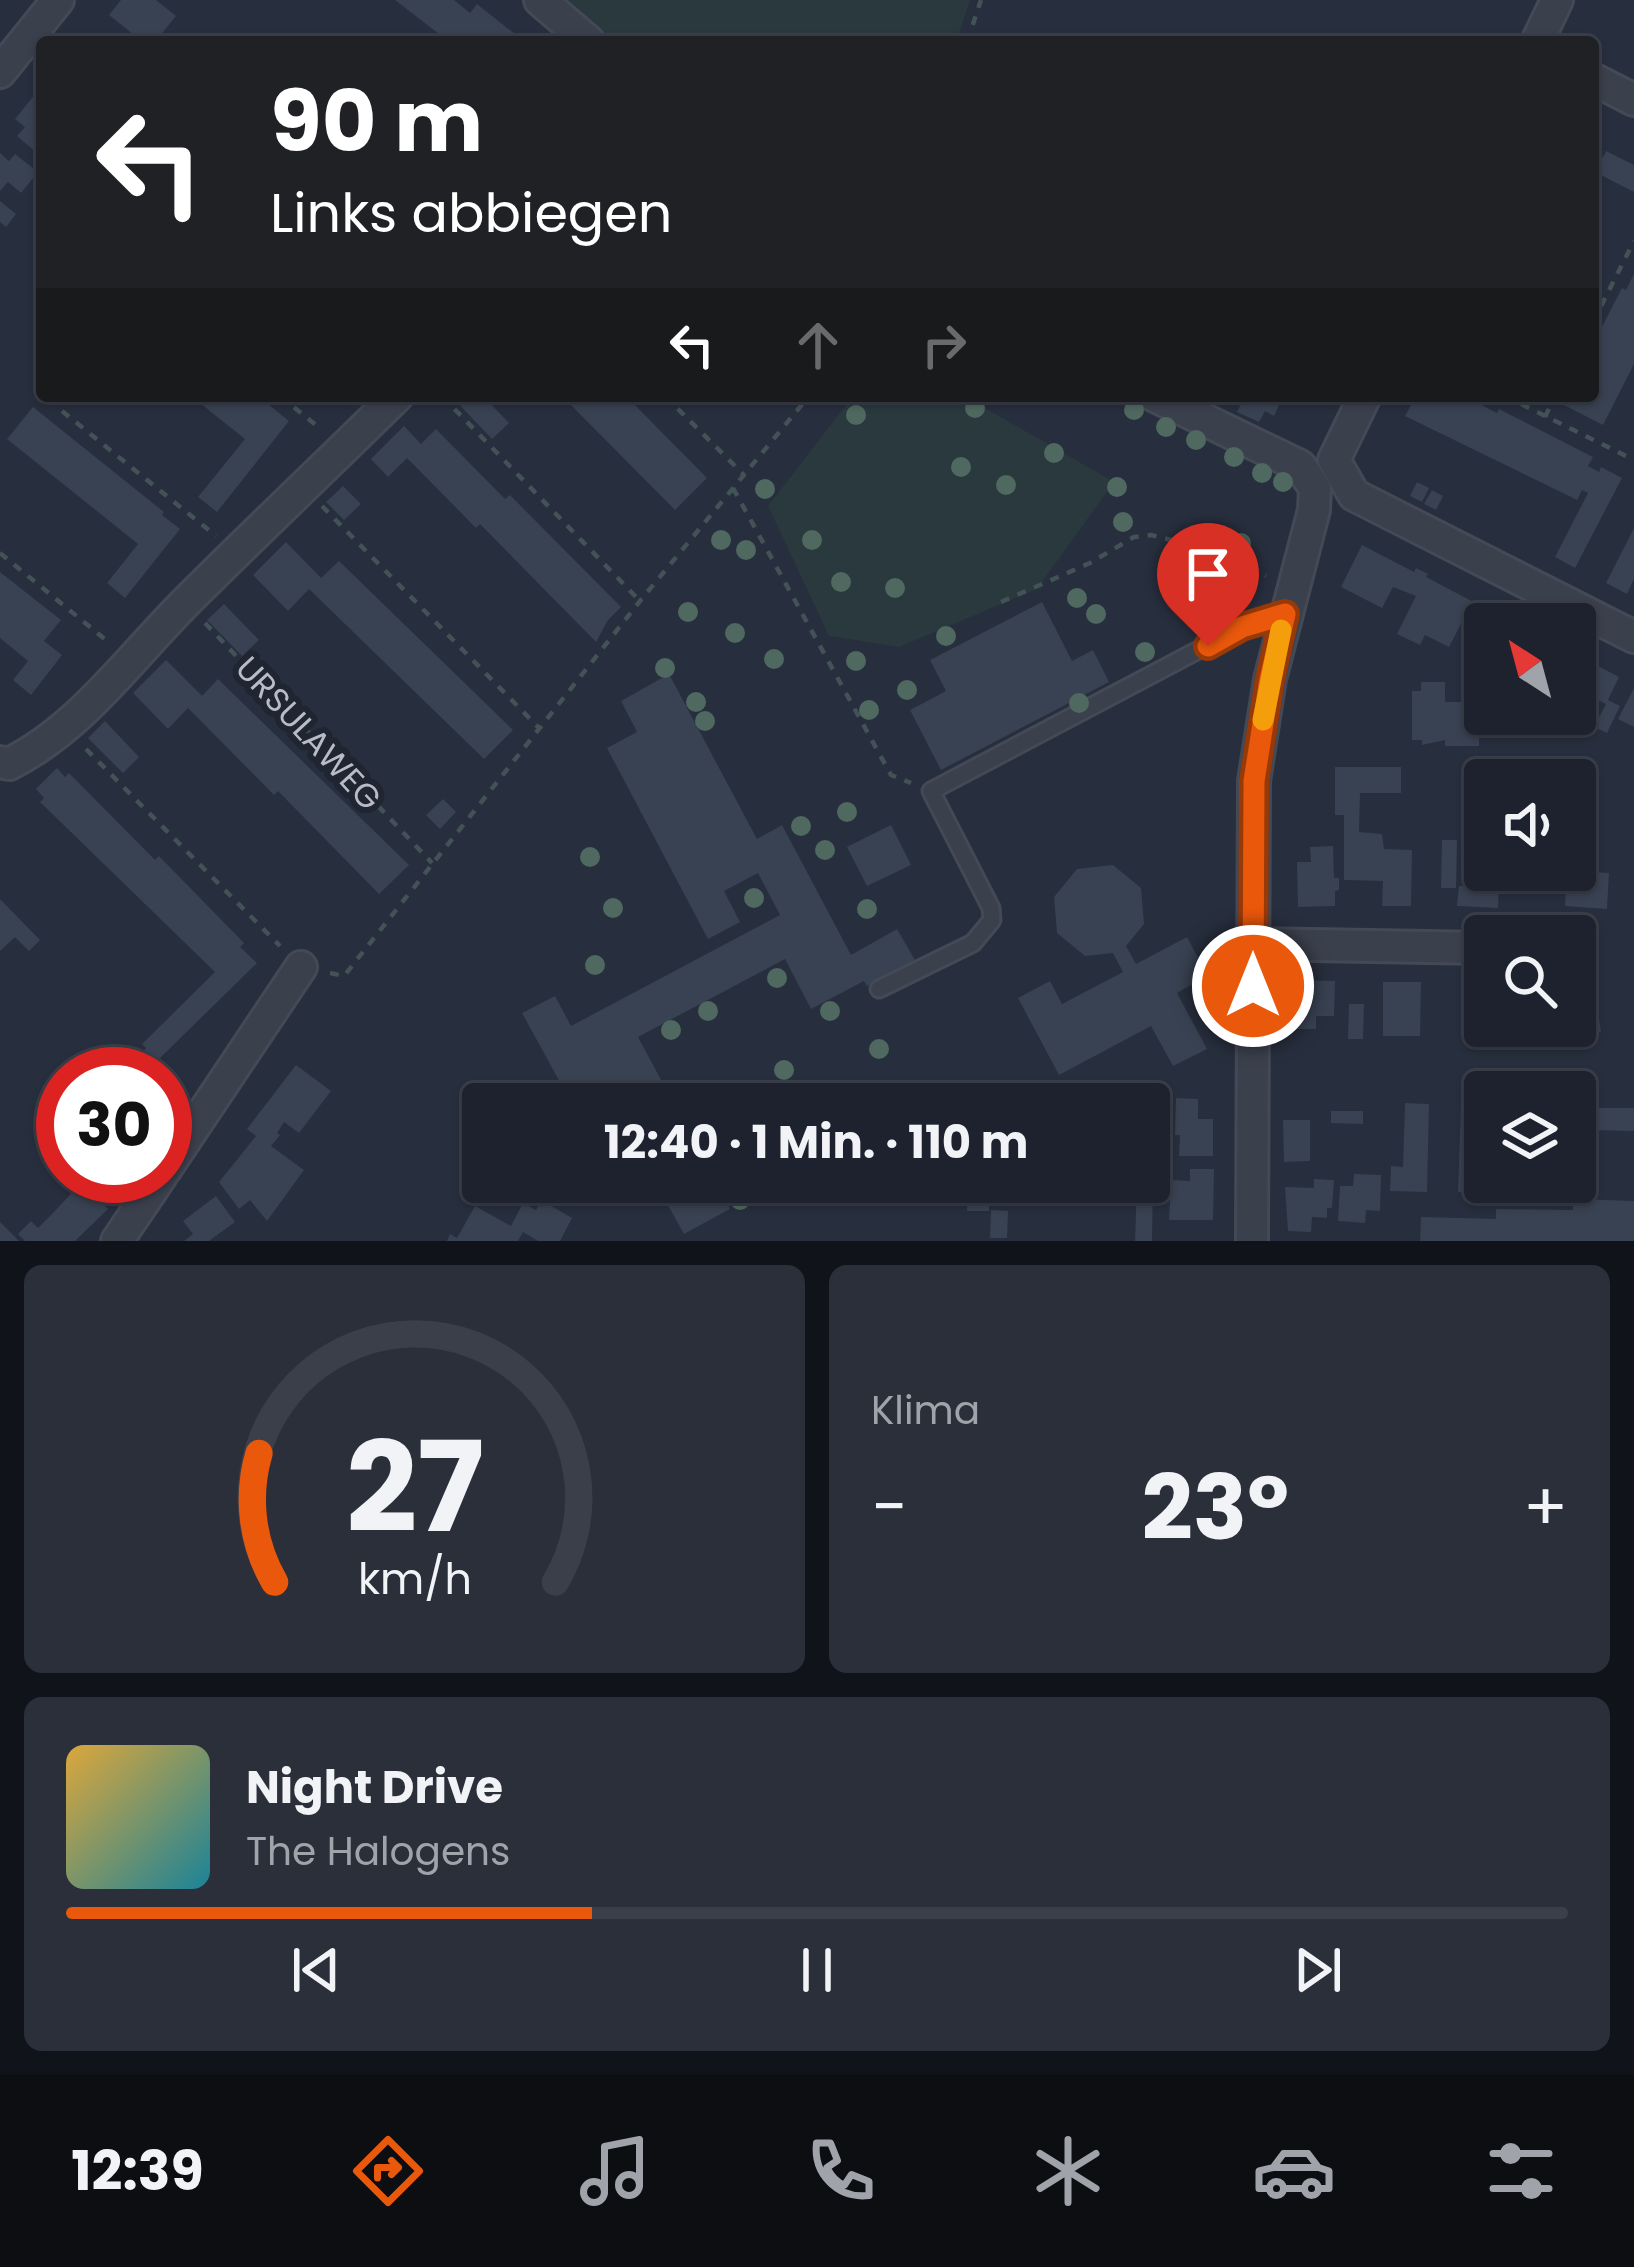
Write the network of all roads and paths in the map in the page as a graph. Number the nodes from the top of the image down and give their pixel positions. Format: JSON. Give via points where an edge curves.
{"nodes":[{"id":1,"x":58,"y":0,"type":"edge"},
{"id":2,"x":540,"y":0,"type":"edge"},
{"id":3,"x":981,"y":0,"type":"edge"},
{"id":4,"x":1557,"y":0,"type":"edge"},
{"id":5,"x":583,"y":36,"type":"edge"},
{"id":6,"x":969,"y":36,"type":"edge"},
{"id":7,"x":1540,"y":36,"type":"edge"},
{"id":8,"x":0,"y":72,"type":"edge"},
{"id":9,"x":1599,"y":82,"type":"edge"},
{"id":10,"x":1634,"y":100,"type":"edge"},
{"id":11,"x":1634,"y":241,"type":"edge"},
{"id":12,"x":1599,"y":310,"type":"edge"},
{"id":13,"x":288,"y":402,"type":"edge"},
{"id":14,"x":391,"y":402,"type":"edge"},
{"id":15,"x":448,"y":402,"type":"edge"},
{"id":16,"x":671,"y":402,"type":"edge"},
{"id":17,"x":804,"y":402,"type":"edge"},
{"id":18,"x":1167,"y":402,"type":"edge"},
{"id":19,"x":1362,"y":402,"type":"edge"},
{"id":20,"x":1516,"y":402,"type":"edge"},
{"id":21,"x":1552,"y":402,"type":"edge"},
{"id":22,"x":62,"y":411,"type":"dead end"},
{"id":23,"x":1545,"y":417,"type":"junction"},
{"id":24,"x":345,"y":448,"type":"junction"},
{"id":25,"x":1634,"y":460,"type":"edge"},
{"id":26,"x":744,"y":475,"type":"junction"},
{"id":27,"x":304,"y":488,"type":"junction"},
{"id":28,"x":733,"y":488,"type":"junction"},
{"id":29,"x":0,"y":553,"type":"edge"},
{"id":30,"x":237,"y":553,"type":"junction"},
{"id":31,"x":640,"y":601,"type":"junction"},
{"id":32,"x":186,"y":602,"type":"junction"},
{"id":33,"x":1001,"y":602,"type":"dead end"},
{"id":34,"x":1288,"y":603,"type":"junction"},
{"id":35,"x":1634,"y":638,"type":"edge"},
{"id":36,"x":130,"y":660,"type":"junction"},
{"id":37,"x":65,"y":728,"type":"junction"},
{"id":38,"x":540,"y":729,"type":"junction"},
{"id":39,"x":0,"y":762,"type":"edge"},
{"id":40,"x":931,"y":791,"type":"junction"},
{"id":41,"x":432,"y":862,"type":"junction"},
{"id":42,"x":1253,"y":944,"type":"junction"},
{"id":43,"x":1464,"y":948,"type":"edge"},
{"id":44,"x":301,"y":967,"type":"junction"},
{"id":45,"x":879,"y":989,"type":"dead end"},
{"id":46,"x":192,"y":1130,"type":"edge"},
{"id":47,"x":143,"y":1203,"type":"edge"},
{"id":48,"x":117,"y":1241,"type":"edge"},
{"id":49,"x":1252,"y":1241,"type":"edge"}],
"edges":[{"from":1,"to":8,"type":"street"},
{"from":2,"to":5,"type":"street"},
{"from":3,"to":6,"type":"path"},
{"from":4,"to":7,"type":"street"},
{"from":9,"to":10,"type":"street"},
{"from":11,"to":12,"type":"path"},
{"from":13,"to":24,"type":"path"},
{"from":14,"to":24,"type":"street"},
{"from":15,"to":31,"type":"path"},
{"from":16,"to":26,"type":"path"},
{"from":17,"to":26,"type":"path"},
{"from":18,"to":34,"type":"street","via":[[1300,466],[1315,488]]},
{"from":19,"to":35,"type":"street","via":[[1334,460],[1354,495]]},
{"from":20,"to":23,"type":"path"},
{"from":21,"to":23,"type":"path"},
{"from":22,"to":30,"type":"path"},
{"from":23,"to":25,"type":"path"},
{"from":24,"to":27,"type":"street"},
{"from":26,"to":28,"type":"path"},
{"from":27,"to":30,"type":"street"},
{"from":27,"to":38,"type":"path"},
{"from":28,"to":31,"type":"path"},
{"from":28,"to":40,"type":"path","via":[[891,775]]},
{"from":29,"to":36,"type":"path"},
{"from":30,"to":32,"type":"street"},
{"from":31,"to":38,"type":"path"},
{"from":32,"to":36,"type":"street"},
{"from":32,"to":41,"type":"path","name":"URSULAWEG"},
{"from":33,"to":34,"type":"path","via":[[1151,535],[1232,555]]},
{"from":34,"to":40,"type":"lane"},
{"from":34,"to":42,"type":"street","via":[[1254,781]]},
{"from":36,"to":37,"type":"street"},
{"from":37,"to":39,"type":"street","via":[[33,752]]},
{"from":37,"to":44,"type":"path"},
{"from":38,"to":41,"type":"path"},
{"from":40,"to":45,"type":"lane","via":[[992,920],[973,943]]},
{"from":41,"to":44,"type":"path","via":[[344,976]]},
{"from":42,"to":43,"type":"street"},
{"from":42,"to":49,"type":"street"},
{"from":44,"to":46,"type":"street"},
{"from":47,"to":48,"type":"street"}]}
